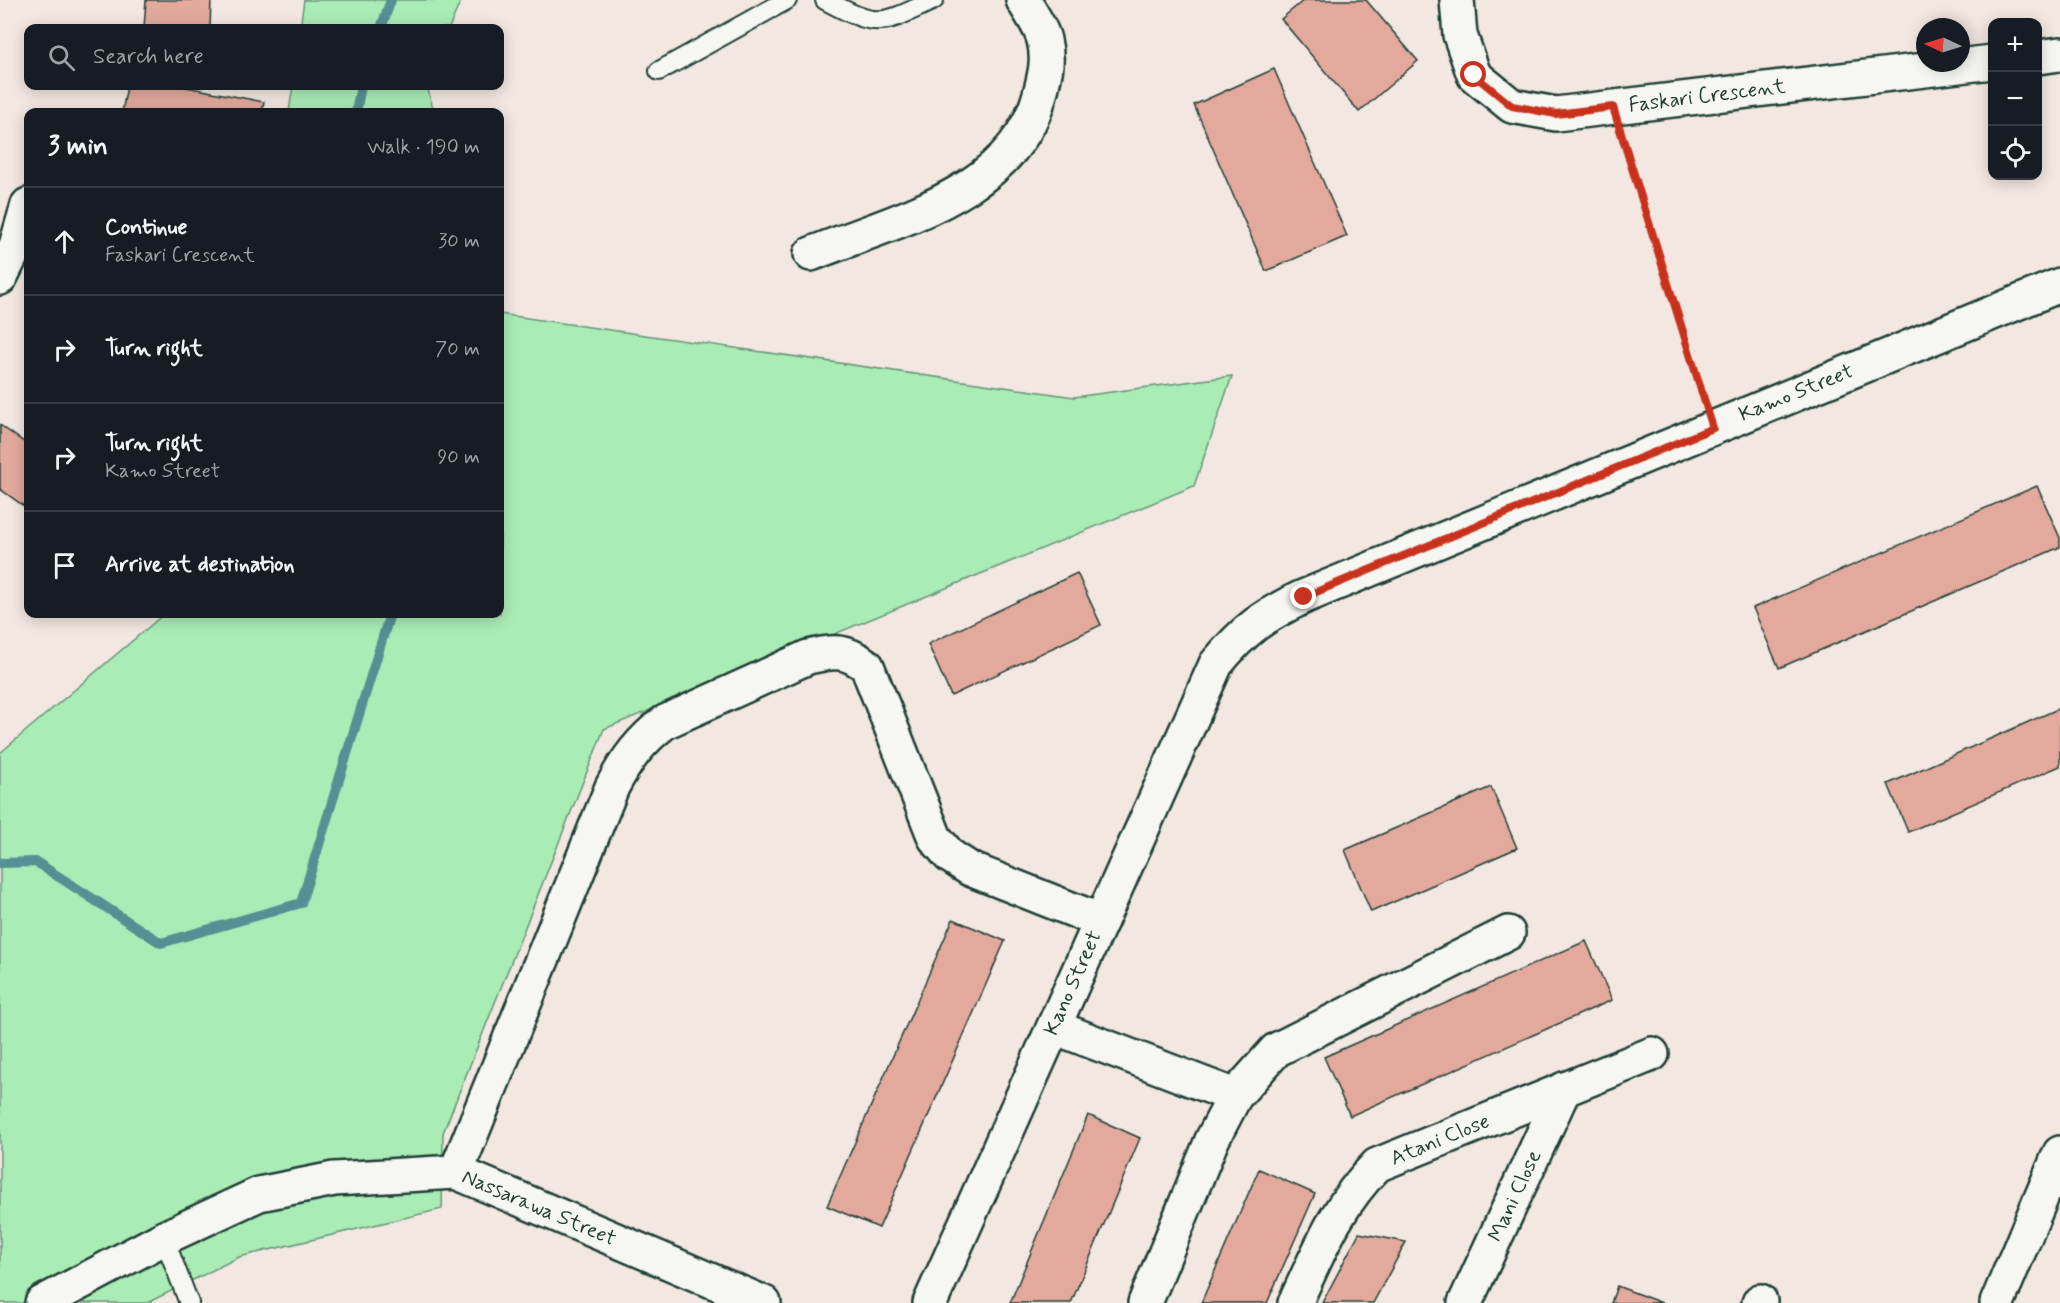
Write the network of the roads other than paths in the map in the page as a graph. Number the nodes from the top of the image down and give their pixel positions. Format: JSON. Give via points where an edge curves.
{"nodes":[{"id":1,"x":787,"y":0,"type":"edge"},
{"id":2,"x":825,"y":0,"type":"edge"},
{"id":3,"x":934,"y":0,"type":"edge"},
{"id":4,"x":1023,"y":0,"type":"edge"},
{"id":5,"x":1457,"y":0,"type":"edge"},
{"id":6,"x":2060,"y":54,"type":"edge"},
{"id":7,"x":2042,"y":56,"type":"edge"},
{"id":8,"x":1988,"y":62,"type":"edge"},
{"id":9,"x":659,"y":71,"type":"dead end"},
{"id":10,"x":24,"y":219,"type":"edge"},
{"id":11,"x":811,"y":254,"type":"dead end"},
{"id":12,"x":0,"y":278,"type":"edge"},
{"id":13,"x":2060,"y":285,"type":"edge"},
{"id":14,"x":1216,"y":664,"type":"joint"},
{"id":15,"x":1101,"y":921,"type":"junction"},
{"id":16,"x":1508,"y":933,"type":"dead end"},
{"id":17,"x":1054,"y":1027,"type":"junction"},
{"id":18,"x":1652,"y":1054,"type":"dead end"},
{"id":19,"x":1564,"y":1089,"type":"junction"},
{"id":20,"x":1235,"y":1096,"type":"junction"},
{"id":21,"x":2060,"y":1153,"type":"edge"},
{"id":22,"x":456,"y":1172,"type":"junction"},
{"id":23,"x":164,"y":1238,"type":"junction"},
{"id":24,"x":711,"y":1293,"type":"edge"},
{"id":25,"x":42,"y":1303,"type":"edge"},
{"id":26,"x":189,"y":1303,"type":"edge"},
{"id":27,"x":764,"y":1303,"type":"edge"},
{"id":28,"x":930,"y":1303,"type":"edge"},
{"id":29,"x":1145,"y":1303,"type":"edge"},
{"id":30,"x":1295,"y":1303,"type":"edge"},
{"id":31,"x":1465,"y":1303,"type":"edge"},
{"id":32,"x":1997,"y":1303,"type":"edge"}],
"edges":[{"from":1,"to":9,"type":"lane"},
{"from":2,"to":3,"type":"lane","via":[[861,19],[876,21],[894,19]]},
{"from":4,"to":11,"type":"street","via":[[1044,38],[1048,64],[1036,110],[1009,154],[956,196]]},
{"from":5,"to":8,"type":"street","name":"Faskari Crescent","via":[[1460,35],[1474,75],[1512,106],[1556,114]]},
{"from":6,"to":7,"type":"street"},
{"from":10,"to":12,"type":"street"},
{"from":13,"to":14,"type":"street","name":"Kamo Street","via":[[1304,597],[1242,633]]},
{"from":14,"to":15,"type":"street","name":"Kano Street"},
{"from":15,"to":17,"type":"street","name":"Kano Street"},
{"from":15,"to":22,"type":"street","via":[[969,869],[950,856],[935,838],[867,666],[852,655],[833,651],[808,657],[665,722],[645,737],[625,762]]},
{"from":16,"to":20,"type":"street","via":[[1276,1050]]},
{"from":17,"to":20,"type":"street"},
{"from":17,"to":28,"type":"street","name":"Kano Street"},
{"from":18,"to":19,"type":"street","name":"Atani Close"},
{"from":19,"to":30,"type":"street","name":"Atani Close","via":[[1377,1165],[1353,1189],[1334,1220]]},
{"from":19,"to":31,"type":"street","name":"Mani Close"},
{"from":20,"to":29,"type":"street","via":[[1212,1140]]},
{"from":21,"to":32,"type":"street"},
{"from":22,"to":23,"type":"street","name":"Nassarawa Street","via":[[299,1184],[259,1194]]},
{"from":22,"to":24,"type":"street","name":"Nassarawa Street"},
{"from":23,"to":25,"type":"street","name":"Nassarawa Street"},
{"from":23,"to":26,"type":"lane"},
{"from":24,"to":27,"type":"street","name":"Nassarawa Street"}]}
